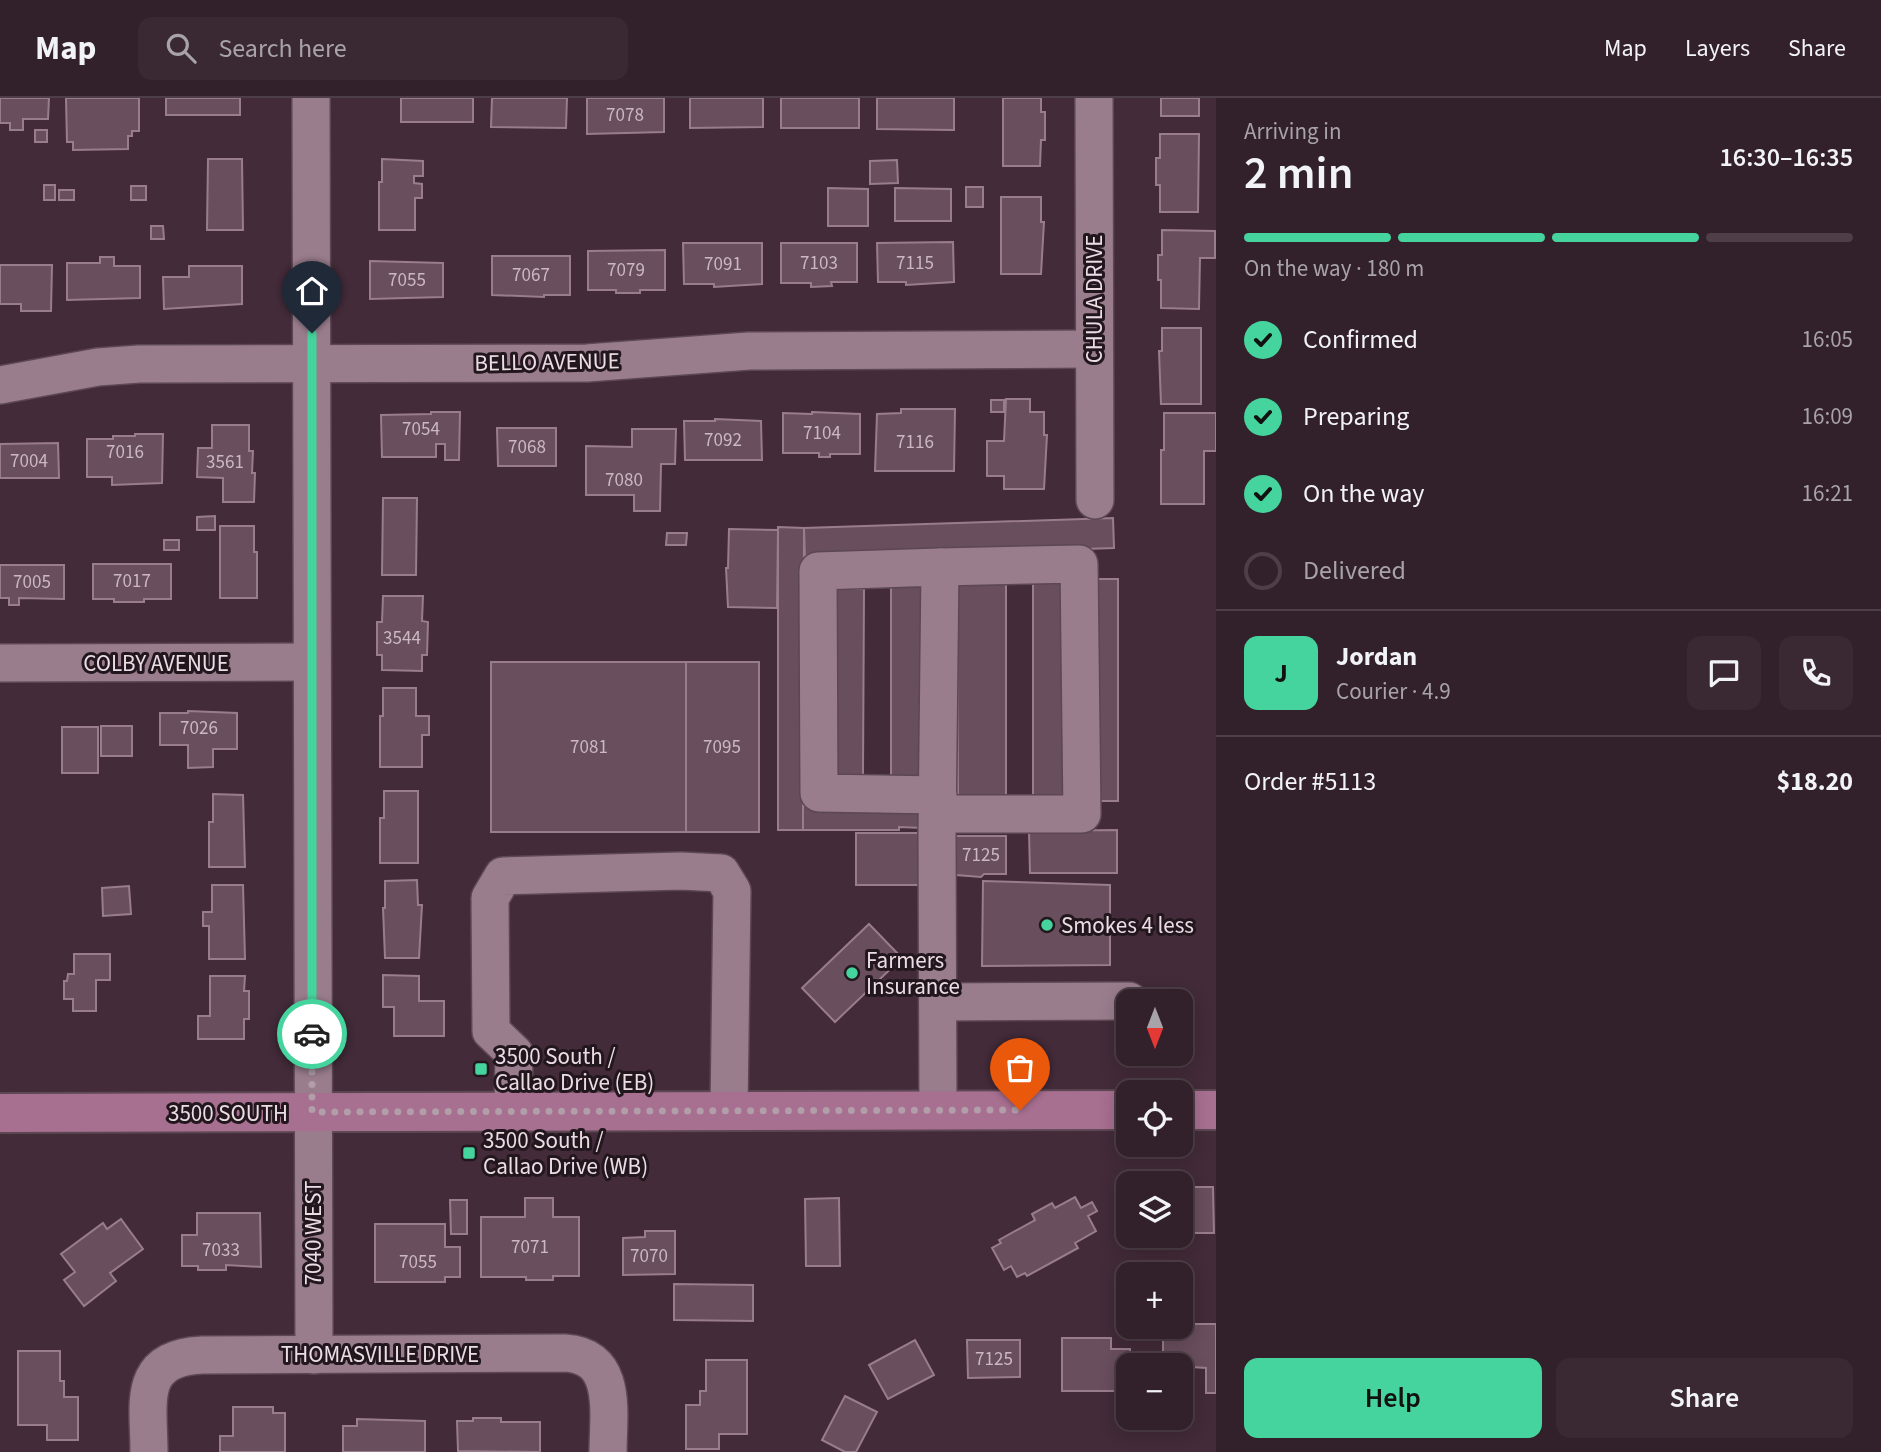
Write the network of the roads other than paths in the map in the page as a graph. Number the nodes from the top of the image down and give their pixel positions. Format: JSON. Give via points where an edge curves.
{"nodes":[{"id":1,"x":311,"y":98,"type":"edge"},
{"id":2,"x":1094,"y":98,"type":"edge"},
{"id":3,"x":1094,"y":349,"type":"junction"},
{"id":4,"x":312,"y":363,"type":"junction"},
{"id":5,"x":0,"y":385,"type":"edge"},
{"id":6,"x":1095,"y":500,"type":"dead end"},
{"id":7,"x":940,"y":567,"type":"junction"},
{"id":8,"x":312,"y":662,"type":"junction"},
{"id":9,"x":0,"y":663,"type":"edge"},
{"id":10,"x":937,"y":804,"type":"junction"},
{"id":11,"x":1116,"y":1001,"type":"edge"},
{"id":12,"x":938,"y":1002,"type":"junction"},
{"id":13,"x":938,"y":1110,"type":"junction"},
{"id":14,"x":1116,"y":1110,"type":"edge"},
{"id":15,"x":1193,"y":1110,"type":"edge"},
{"id":16,"x":1216,"y":1110,"type":"edge"},
{"id":17,"x":729,"y":1111,"type":"junction"},
{"id":18,"x":312,"y":1112,"type":"junction"},
{"id":19,"x":513,"y":1112,"type":"junction"},
{"id":20,"x":0,"y":1113,"type":"edge"},
{"id":21,"x":314,"y":1355,"type":"junction"},
{"id":22,"x":149,"y":1452,"type":"edge"},
{"id":23,"x":608,"y":1452,"type":"edge"}],
"edges":[{"from":1,"to":4,"type":"street","name":"7040 WEST"},
{"from":2,"to":3,"type":"street","name":"CHULA DRIVE"},
{"from":3,"to":4,"type":"street","name":"BELLO AVENUE","via":[[749,351],[587,363]]},
{"from":3,"to":6,"type":"street","name":"CHULA DRIVE"},
{"from":4,"to":5,"type":"street","name":"BELLO AVENUE","via":[[117,365]]},
{"from":4,"to":8,"type":"street","name":"7040 WEST"},
{"from":7,"to":10,"type":"street"},
{"from":7,"to":10,"type":"street","via":[[818,571],[819,793]]},
{"from":7,"to":10,"type":"street","via":[[1079,564],[1082,814]]},
{"from":8,"to":9,"type":"street","name":"COLBY AVENUE"},
{"from":8,"to":18,"type":"street","name":"7040 WEST"},
{"from":10,"to":12,"type":"street"},
{"from":11,"to":12,"type":"street"},
{"from":12,"to":13,"type":"street"},
{"from":13,"to":14,"type":"main road","name":"3500 SOUTH"},
{"from":13,"to":17,"type":"main road","name":"3500 SOUTH"},
{"from":15,"to":16,"type":"main road"},
{"from":17,"to":19,"type":"main road","name":"3500 SOUTH"},
{"from":17,"to":19,"type":"street","via":[[732,891],[721,873],[681,871],[503,876],[490,898],[491,1031],[514,1053]]},
{"from":18,"to":19,"type":"main road","name":"3500 SOUTH"},
{"from":18,"to":20,"type":"main road","name":"3500 SOUTH"},
{"from":18,"to":21,"type":"street","name":"7040 WEST"},
{"from":21,"to":22,"type":"street","name":"THOMASVILLE DRIVE","via":[[191,1356],[169,1361],[155,1374],[150,1392]]},
{"from":21,"to":23,"type":"street","name":"THOMASVILLE DRIVE","via":[[585,1356],[599,1368],[607,1391]]}]}
